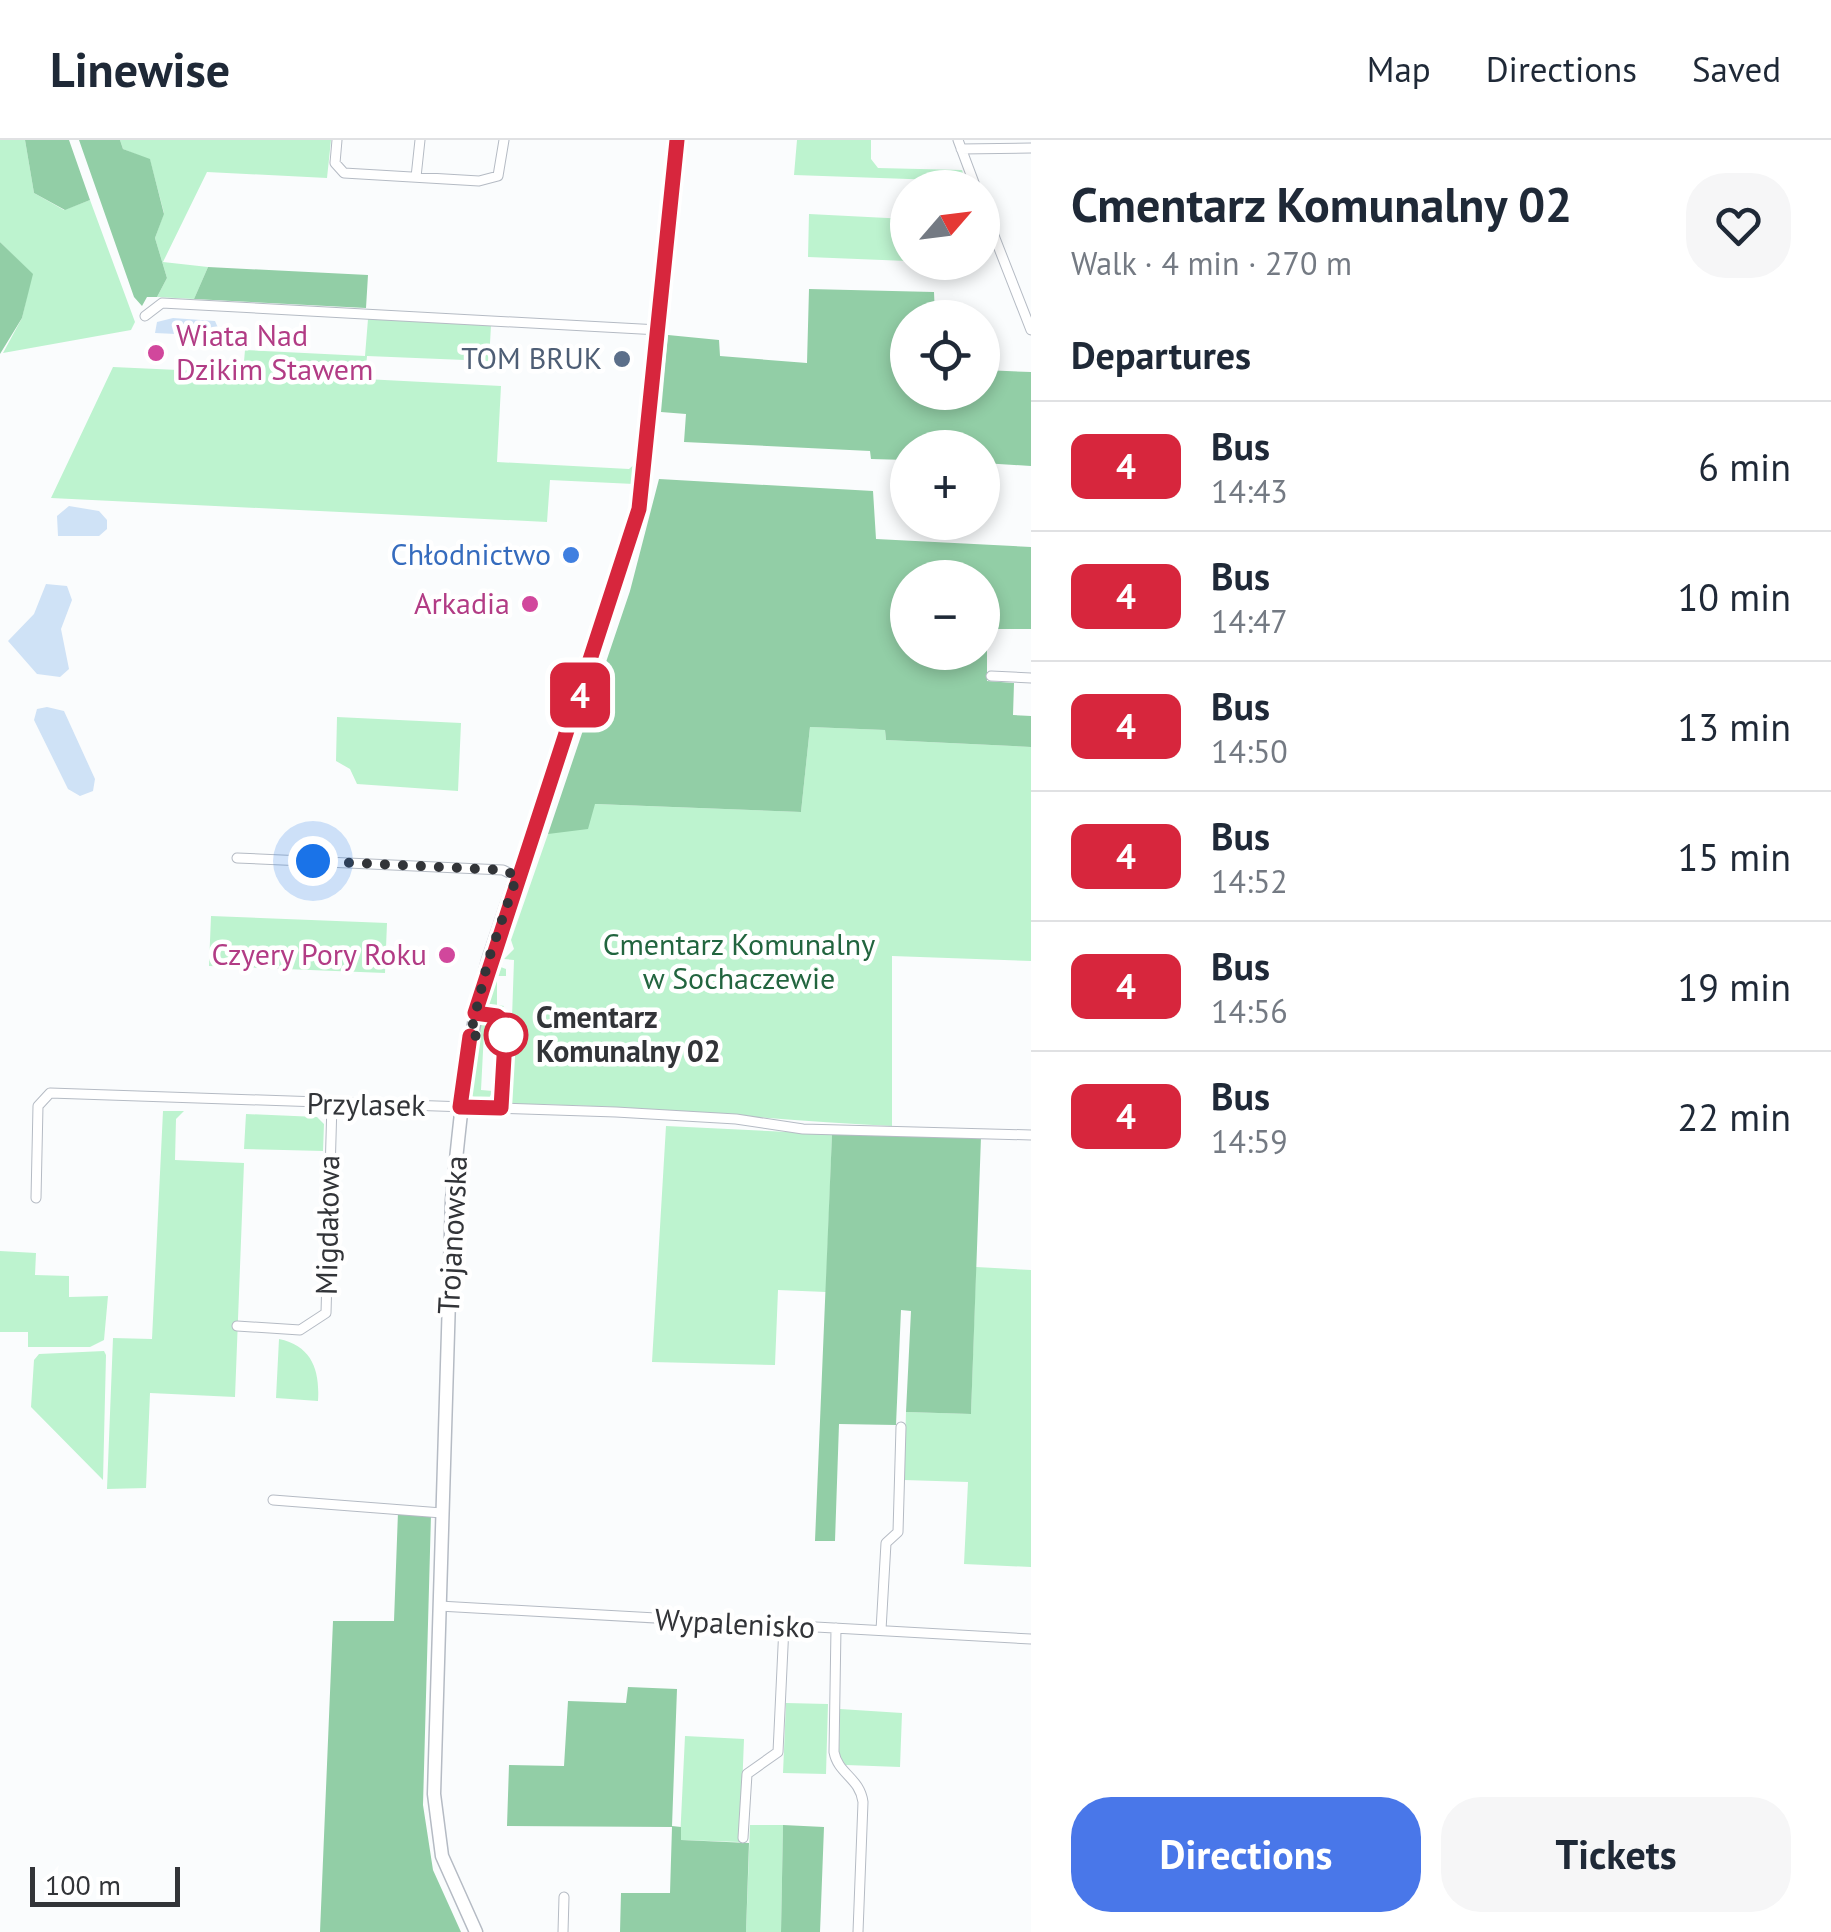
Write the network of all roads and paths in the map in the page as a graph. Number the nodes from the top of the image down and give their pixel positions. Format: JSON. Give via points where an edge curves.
{"nodes":[{"id":1,"x":338,"y":140,"type":"edge"},
{"id":2,"x":420,"y":140,"type":"edge"},
{"id":3,"x":504,"y":140,"type":"edge"},
{"id":4,"x":677,"y":140,"type":"edge"},
{"id":5,"x":959,"y":144,"type":"edge"},
{"id":6,"x":1031,"y":148,"type":"edge"},
{"id":7,"x":969,"y":170,"type":"edge"},
{"id":8,"x":416,"y":177,"type":"junction"},
{"id":9,"x":1000,"y":251,"type":"edge"},
{"id":10,"x":1017,"y":294,"type":"junction"},
{"id":11,"x":1031,"y":294,"type":"edge"},
{"id":12,"x":145,"y":316,"type":"dead end"},
{"id":13,"x":658,"y":330,"type":"junction"},
{"id":14,"x":1031,"y":330,"type":"edge"},
{"id":15,"x":992,"y":676,"type":"dead end"},
{"id":16,"x":1031,"y":678,"type":"edge"},
{"id":17,"x":236,"y":858,"type":"dead end"},
{"id":18,"x":517,"y":876,"type":"junction"},
{"id":19,"x":332,"y":1103,"type":"junction"},
{"id":20,"x":460,"y":1107,"type":"junction"},
{"id":21,"x":1031,"y":1134,"type":"edge"},
{"id":22,"x":36,"y":1198,"type":"dead end"},
{"id":23,"x":238,"y":1326,"type":"dead end"},
{"id":24,"x":901,"y":1427,"type":"dead end"},
{"id":25,"x":273,"y":1500,"type":"dead end"},
{"id":26,"x":442,"y":1513,"type":"junction"},
{"id":27,"x":439,"y":1606,"type":"junction"},
{"id":28,"x":784,"y":1626,"type":"junction"},
{"id":29,"x":836,"y":1628,"type":"junction"},
{"id":30,"x":882,"y":1630,"type":"junction"},
{"id":31,"x":1031,"y":1639,"type":"edge"},
{"id":32,"x":744,"y":1838,"type":"dead end"},
{"id":33,"x":564,"y":1897,"type":"dead end"},
{"id":34,"x":476,"y":1932,"type":"edge"},
{"id":35,"x":563,"y":1932,"type":"edge"},
{"id":36,"x":858,"y":1932,"type":"edge"}],
"edges":[{"from":1,"to":8,"type":"street","via":[[336,168],[344,173]]},
{"from":2,"to":8,"type":"street"},
{"from":3,"to":8,"type":"street","via":[[501,171],[492,179]]},
{"from":4,"to":13,"type":"street","name":"Trojanowska"},
{"from":5,"to":6,"type":"street"},
{"from":5,"to":7,"type":"street"},
{"from":9,"to":10,"type":"street"},
{"from":10,"to":11,"type":"street"},
{"from":10,"to":14,"type":"street"},
{"from":12,"to":13,"type":"street","via":[[162,303]]},
{"from":13,"to":18,"type":"street","name":"Trojanowska","via":[[630,547]]},
{"from":15,"to":16,"type":"street"},
{"from":17,"to":18,"type":"street","via":[[503,870]]},
{"from":18,"to":20,"type":"street","name":"Trojanowska","via":[[478,1001]]},
{"from":19,"to":20,"type":"street","name":"Przylasek"},
{"from":19,"to":22,"type":"street","name":"Przylasek","via":[[50,1093],[38,1106]]},
{"from":19,"to":23,"type":"street","name":"Migdałowa","via":[[326,1313],[300,1330]]},
{"from":20,"to":21,"type":"street","name":"Przylasek","via":[[736,1119],[803,1130]]},
{"from":20,"to":26,"type":"street","name":"Trojanowska"},
{"from":24,"to":30,"type":"street","via":[[898,1532],[885,1550]]},
{"from":25,"to":26,"type":"street"},
{"from":26,"to":27,"type":"street","name":"Trojanowska"},
{"from":27,"to":28,"type":"street","name":"Wypalenisko"},
{"from":27,"to":34,"type":"street","name":"Trojanowska","via":[[436,1824],[448,1873]]},
{"from":28,"to":29,"type":"street","name":"Wypalenisko"},
{"from":28,"to":32,"type":"street","via":[[778,1752],[747,1774]]},
{"from":29,"to":30,"type":"street","name":"Wypalenisko"},
{"from":29,"to":36,"type":"street","via":[[834,1752],[840,1769],[859,1784],[863,1802]]},
{"from":30,"to":31,"type":"street","name":"Wypalenisko"},
{"from":33,"to":35,"type":"street"}]}
